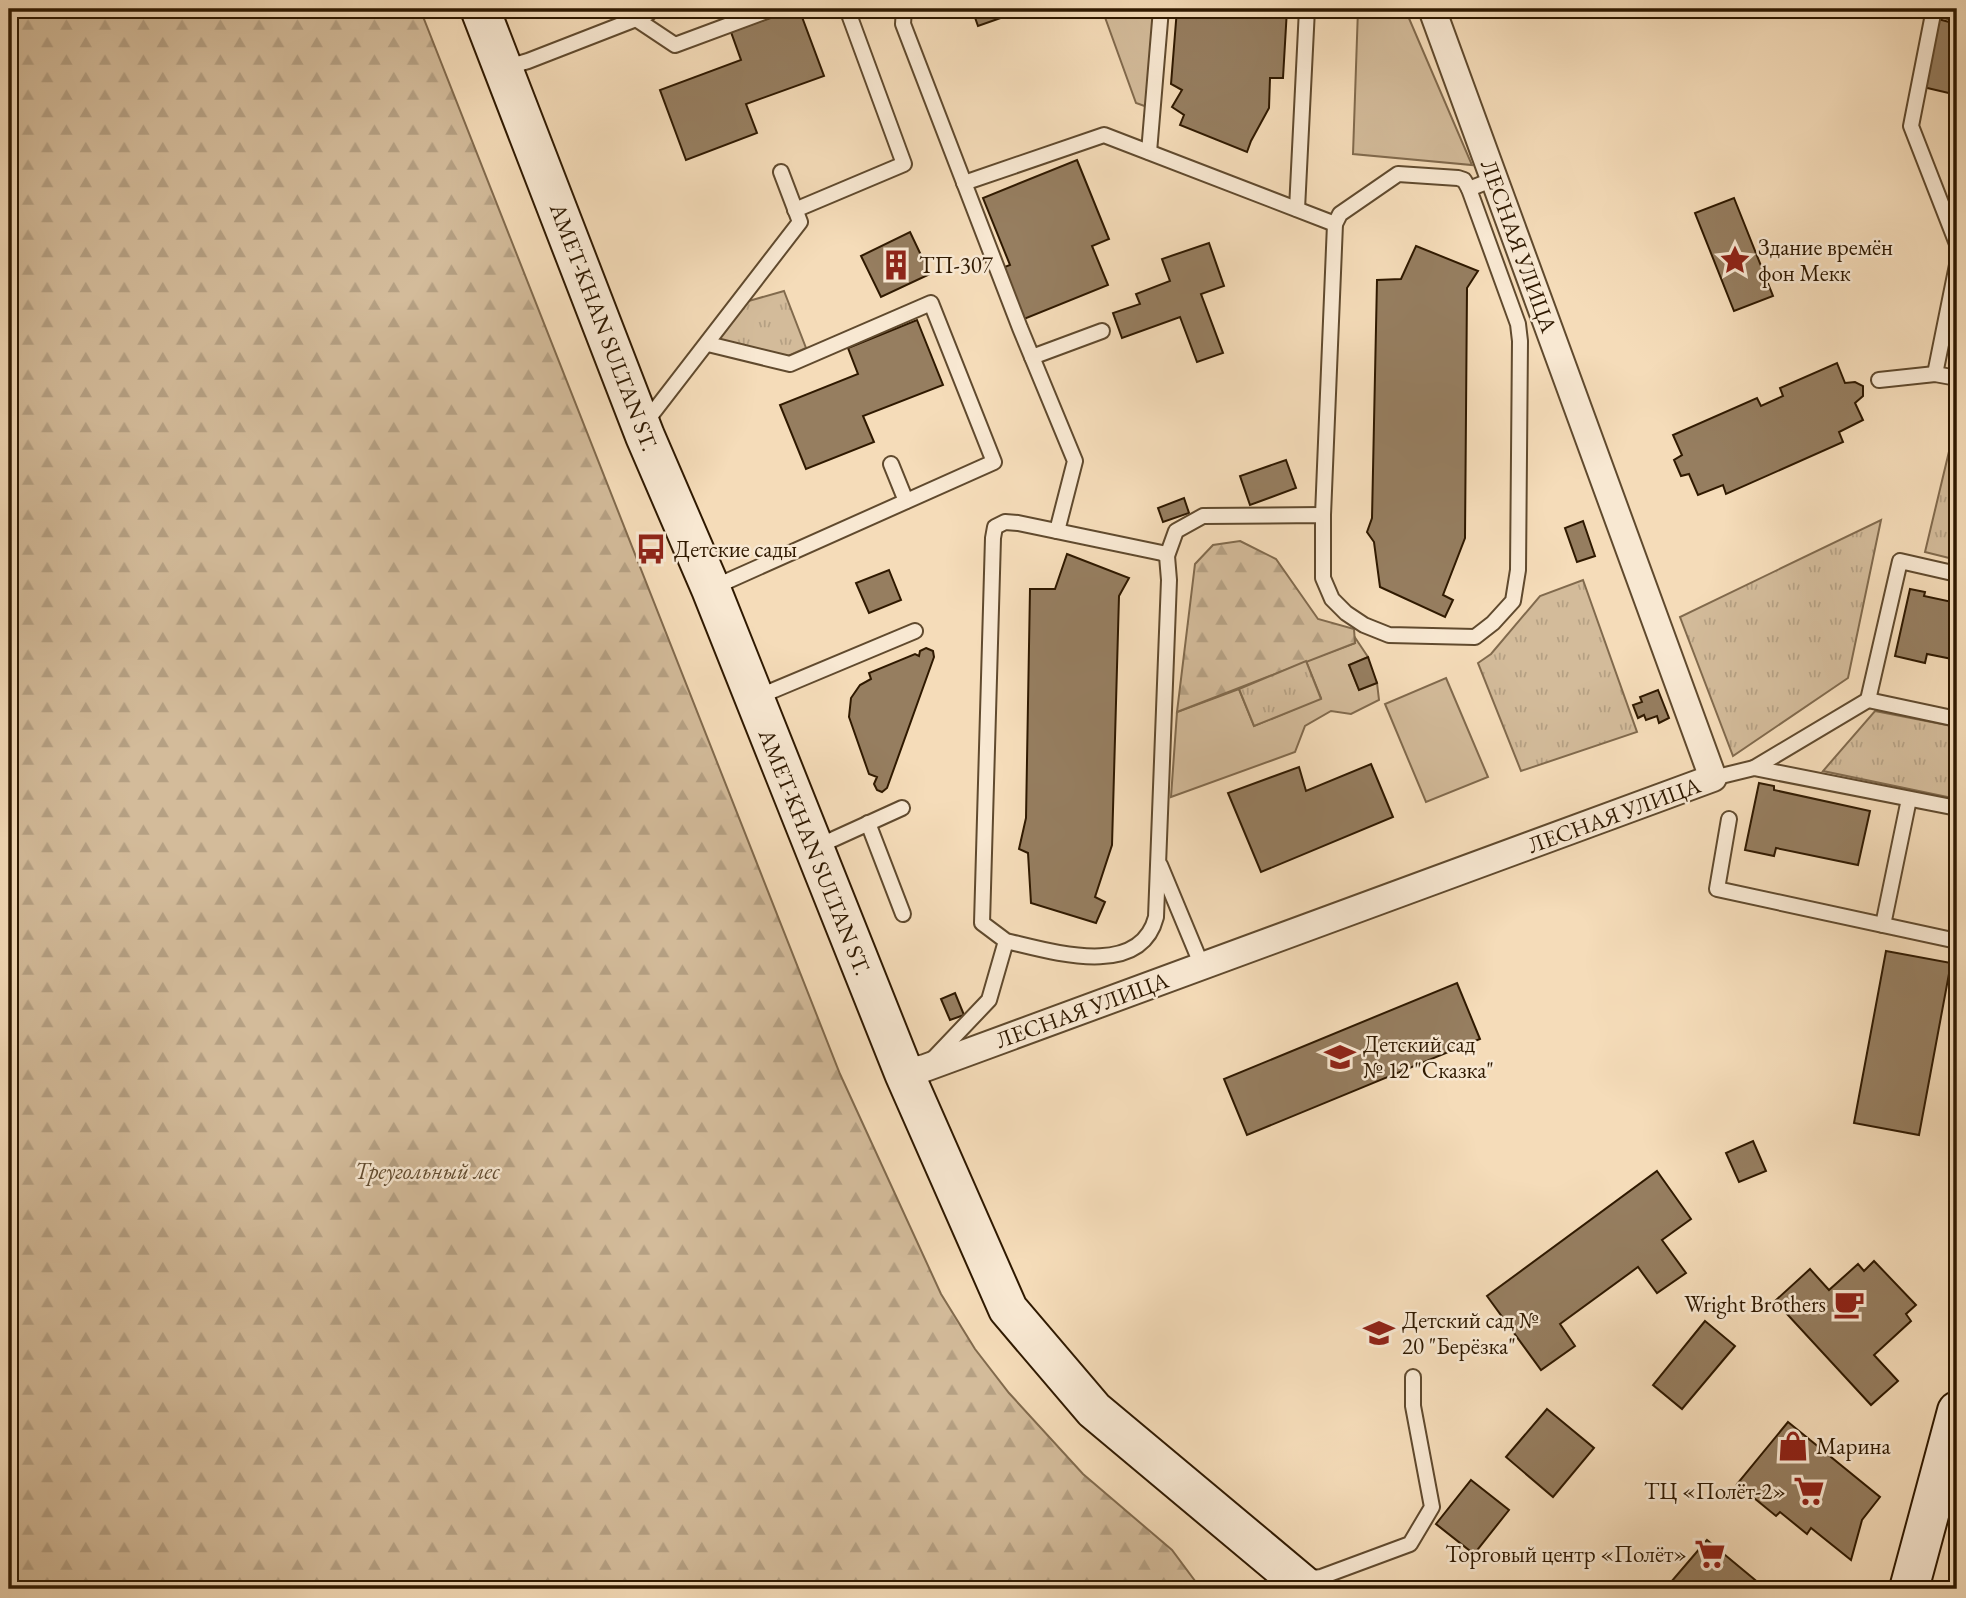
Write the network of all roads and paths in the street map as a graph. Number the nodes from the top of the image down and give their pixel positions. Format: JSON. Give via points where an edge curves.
{"nodes":[{"id":1,"x":480,"y":9,"type":"edge"},
{"id":2,"x":772,"y":9,"type":"edge"},
{"id":3,"x":847,"y":9,"type":"edge"},
{"id":4,"x":904,"y":9,"type":"edge"},
{"id":5,"x":1161,"y":9,"type":"edge"},
{"id":6,"x":1307,"y":9,"type":"edge"},
{"id":7,"x":1432,"y":9,"type":"edge"},
{"id":8,"x":1934,"y":9,"type":"edge"},
{"id":9,"x":1940,"y":9,"type":"edge"},
{"id":10,"x":1957,"y":13,"type":"edge"},
{"id":11,"x":642,"y":14,"type":"edge"},
{"id":12,"x":503,"y":68,"type":"junction"},
{"id":13,"x":1149,"y":152,"type":"junction"},
{"id":14,"x":781,"y":172,"type":"dead end"},
{"id":15,"x":1494,"y":179,"type":"junction"},
{"id":16,"x":964,"y":183,"type":"junction"},
{"id":17,"x":1469,"y":189,"type":"junction"},
{"id":18,"x":1297,"y":209,"type":"junction"},
{"id":19,"x":795,"y":210,"type":"junction"},
{"id":20,"x":1335,"y":224,"type":"junction"},
{"id":21,"x":1957,"y":244,"type":"edge"},
{"id":22,"x":1957,"y":265,"type":"edge"},
{"id":23,"x":1102,"y":331,"type":"dead end"},
{"id":24,"x":708,"y":344,"type":"junction"},
{"id":25,"x":1032,"y":357,"type":"junction"},
{"id":26,"x":1935,"y":374,"type":"junction"},
{"id":27,"x":1957,"y":378,"type":"edge"},
{"id":28,"x":1879,"y":380,"type":"dead end"},
{"id":29,"x":642,"y":427,"type":"junction"},
{"id":30,"x":891,"y":464,"type":"dead end"},
{"id":31,"x":906,"y":501,"type":"junction"},
{"id":32,"x":1323,"y":515,"type":"junction"},
{"id":33,"x":1057,"y":531,"type":"junction"},
{"id":34,"x":1167,"y":556,"type":"junction"},
{"id":35,"x":1957,"y":575,"type":"edge"},
{"id":36,"x":711,"y":589,"type":"junction"},
{"id":37,"x":915,"y":631,"type":"dead end"},
{"id":38,"x":753,"y":698,"type":"junction"},
{"id":39,"x":1868,"y":700,"type":"junction"},
{"id":40,"x":1957,"y":719,"type":"edge"},
{"id":41,"x":1754,"y":768,"type":"junction"},
{"id":42,"x":1713,"y":778,"type":"junction"},
{"id":43,"x":1909,"y":799,"type":"junction"},
{"id":44,"x":902,"y":808,"type":"dead end"},
{"id":45,"x":1957,"y":808,"type":"edge"},
{"id":46,"x":1729,"y":819,"type":"dead end"},
{"id":47,"x":868,"y":823,"type":"junction"},
{"id":48,"x":813,"y":848,"type":"junction"},
{"id":49,"x":1158,"y":860,"type":"junction"},
{"id":50,"x":903,"y":914,"type":"dead end"},
{"id":51,"x":1883,"y":925,"type":"junction"},
{"id":52,"x":1006,"y":941,"type":"junction"},
{"id":53,"x":1957,"y":941,"type":"edge"},
{"id":54,"x":1202,"y":966,"type":"junction"},
{"id":55,"x":914,"y":1070,"type":"junction"},
{"id":56,"x":1413,"y":1377,"type":"dead end"},
{"id":57,"x":1957,"y":1411,"type":"edge"},
{"id":58,"x":1303,"y":1585,"type":"edge"},
{"id":59,"x":1909,"y":1589,"type":"edge"}],
"edges":[{"from":1,"to":12,"type":"main road","name":"AMET-KHAN SULTAN ST."},
{"from":2,"to":11,"type":"lane","via":[[675,45]]},
{"from":3,"to":19,"type":"lane","via":[[904,164]]},
{"from":4,"to":16,"type":"lane","via":[[902,24]]},
{"from":5,"to":13,"type":"lane"},
{"from":6,"to":18,"type":"lane"},
{"from":7,"to":15,"type":"street","name":"ЛЕСНАЯ УЛИЦА"},
{"from":8,"to":21,"type":"lane","via":[[1911,126]]},
{"from":9,"to":10,"type":"lane"},
{"from":11,"to":12,"type":"lane"},
{"from":12,"to":29,"type":"main road","name":"AMET-KHAN SULTAN ST."},
{"from":13,"to":16,"type":"lane","via":[[1104,135]]},
{"from":13,"to":18,"type":"lane"},
{"from":14,"to":19,"type":"lane"},
{"from":15,"to":17,"type":"lane"},
{"from":15,"to":42,"type":"street","name":"ЛЕСНАЯ УЛИЦА"},
{"from":16,"to":25,"type":"lane"},
{"from":17,"to":20,"type":"lane","via":[[1458,178],[1398,174],[1340,214]]},
{"from":17,"to":32,"type":"lane","via":[[1518,324],[1520,341],[1518,570],[1513,601],[1475,637],[1390,635],[1364,625],[1332,599],[1323,578]]},
{"from":18,"to":20,"type":"lane"},
{"from":19,"to":24,"type":"lane","via":[[800,222]]},
{"from":20,"to":32,"type":"lane"},
{"from":22,"to":26,"type":"lane"},
{"from":23,"to":25,"type":"lane"},
{"from":24,"to":29,"type":"lane"},
{"from":24,"to":31,"type":"lane","via":[[790,364],[932,303],[994,462]]},
{"from":25,"to":33,"type":"lane","via":[[1075,461]]},
{"from":26,"to":27,"type":"lane"},
{"from":26,"to":28,"type":"lane"},
{"from":29,"to":36,"type":"main road","name":"AMET-KHAN SULTAN ST."},
{"from":30,"to":31,"type":"lane"},
{"from":31,"to":36,"type":"lane"},
{"from":32,"to":34,"type":"lane","via":[[1203,516],[1176,531]]},
{"from":33,"to":34,"type":"lane"},
{"from":33,"to":52,"type":"lane","via":[[1005,522],[995,527],[993,538],[982,923]]},
{"from":34,"to":49,"type":"lane"},
{"from":35,"to":39,"type":"lane","via":[[1899,561]]},
{"from":36,"to":38,"type":"main road","name":"AMET-KHAN SULTAN ST."},
{"from":37,"to":38,"type":"lane"},
{"from":38,"to":48,"type":"main road","name":"AMET-KHAN SULTAN ST."},
{"from":39,"to":40,"type":"lane"},
{"from":39,"to":41,"type":"lane"},
{"from":41,"to":42,"type":"lane"},
{"from":41,"to":43,"type":"lane"},
{"from":42,"to":54,"type":"street","name":"ЛЕСНАЯ УЛИЦА"},
{"from":43,"to":45,"type":"lane"},
{"from":43,"to":51,"type":"lane"},
{"from":44,"to":47,"type":"lane"},
{"from":46,"to":51,"type":"lane","via":[[1717,889]]},
{"from":47,"to":48,"type":"lane"},
{"from":47,"to":50,"type":"lane"},
{"from":48,"to":55,"type":"main road","name":"AMET-KHAN SULTAN ST."},
{"from":49,"to":52,"type":"lane","via":[[1156,917],[1147,938],[1139,944],[1111,954],[1075,956]]},
{"from":49,"to":54,"type":"lane"},
{"from":51,"to":53,"type":"lane"},
{"from":52,"to":55,"type":"lane","via":[[989,1000]]},
{"from":54,"to":55,"type":"street","name":"ЛЕСНАЯ УЛИЦА"},
{"from":55,"to":58,"type":"main road","name":"AMET-KHAN SULTAN ST.","via":[[1007,1309],[1094,1410]]},
{"from":56,"to":58,"type":"lane","via":[[1413,1406],[1432,1507],[1410,1544]]},
{"from":57,"to":59,"type":"main road"}]}
